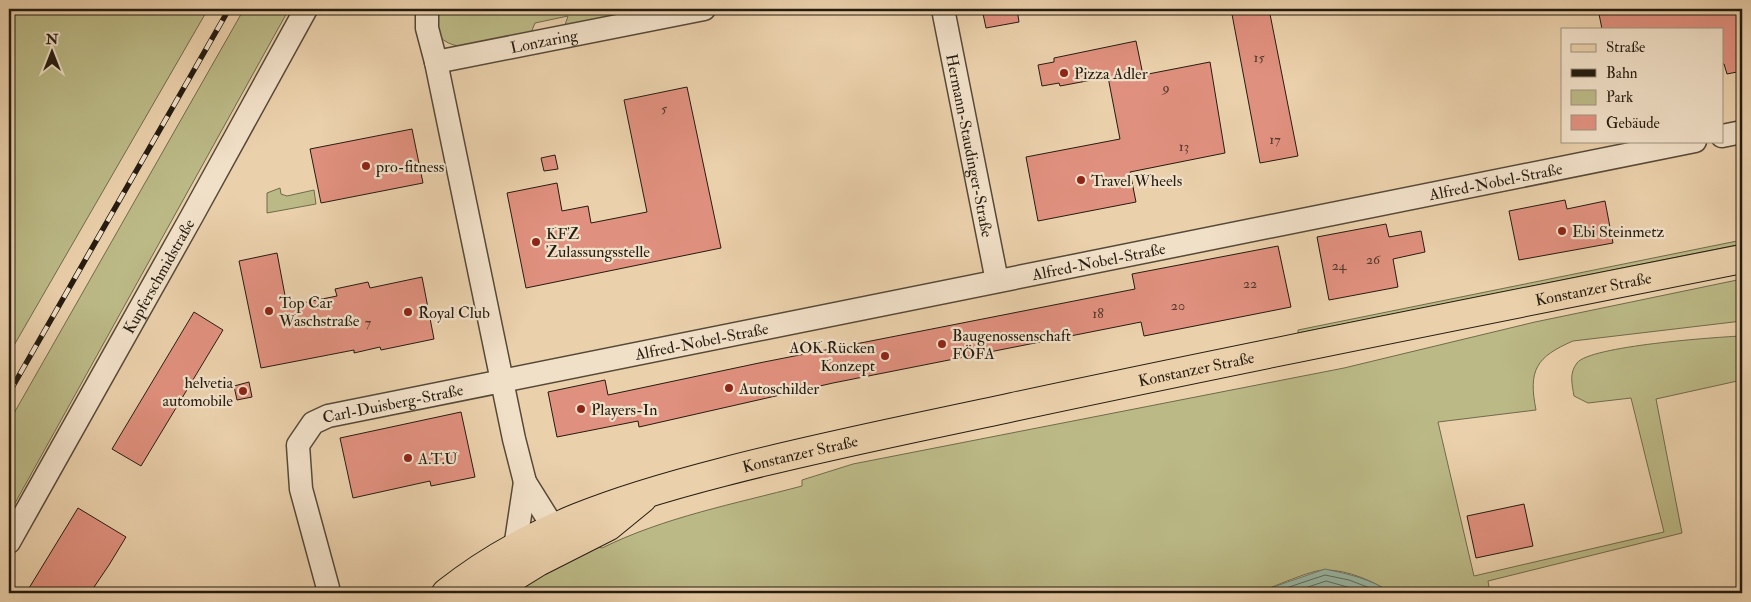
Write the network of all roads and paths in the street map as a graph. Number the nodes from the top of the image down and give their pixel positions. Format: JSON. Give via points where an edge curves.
{"nodes":[{"id":1,"x":306,"y":9,"type":"edge"},
{"id":2,"x":427,"y":9,"type":"edge"},
{"id":3,"x":704,"y":9,"type":"edge"},
{"id":4,"x":943,"y":9,"type":"edge"},
{"id":5,"x":436,"y":62,"type":"junction"},
{"id":6,"x":1742,"y":132,"type":"edge"},
{"id":7,"x":1724,"y":136,"type":"edge"},
{"id":8,"x":1690,"y":142,"type":"edge"},
{"id":9,"x":1742,"y":259,"type":"edge"},
{"id":10,"x":997,"y":281,"type":"junction"},
{"id":11,"x":502,"y":381,"type":"junction"},
{"id":12,"x":525,"y":482,"type":"junction"},
{"id":13,"x":653,"y":490,"type":"junction"},
{"id":14,"x":553,"y":527,"type":"junction"},
{"id":15,"x":9,"y":542,"type":"edge"},
{"id":16,"x":515,"y":548,"type":"junction"},
{"id":17,"x":538,"y":562,"type":"junction"},
{"id":18,"x":327,"y":593,"type":"edge"},
{"id":19,"x":446,"y":593,"type":"edge"},
{"id":20,"x":488,"y":593,"type":"edge"}],
"edges":[{"from":1,"to":15,"type":"street","name":"Kupferschmidstraße"},
{"from":2,"to":5,"type":"street","via":[[427,28]]},
{"from":3,"to":5,"type":"street","name":"Lonzaring"},
{"from":4,"to":10,"type":"street","name":"Hermann-Staudinger-Straße"},
{"from":5,"to":11,"type":"street"},
{"from":6,"to":7,"type":"street"},
{"from":8,"to":10,"type":"street","name":"Alfred-Nobel-Straße"},
{"from":9,"to":13,"type":"main road","name":"Konstanzer Straße","via":[[1110,387],[764,461]]},
{"from":10,"to":11,"type":"street","name":"Alfred-Nobel-Straße"},
{"from":11,"to":12,"type":"street"},
{"from":11,"to":18,"type":"street","name":"Carl-Duisberg-Straße","via":[[351,410],[312,422],[298,445],[301,489]]},
{"from":12,"to":14,"type":"street"},
{"from":12,"to":16,"type":"street"},
{"from":13,"to":14,"type":"main road","name":"Konstanzer Straße"},
{"from":13,"to":17,"type":"main road","name":"Konstanzer Straße","via":[[609,526]]},
{"from":14,"to":16,"type":"main road","name":"Konstanzer Straße"},
{"from":14,"to":17,"type":"street"},
{"from":16,"to":19,"type":"main road","name":"Konstanzer Straße"},
{"from":17,"to":20,"type":"main road","name":"Konstanzer Straße"}]}
